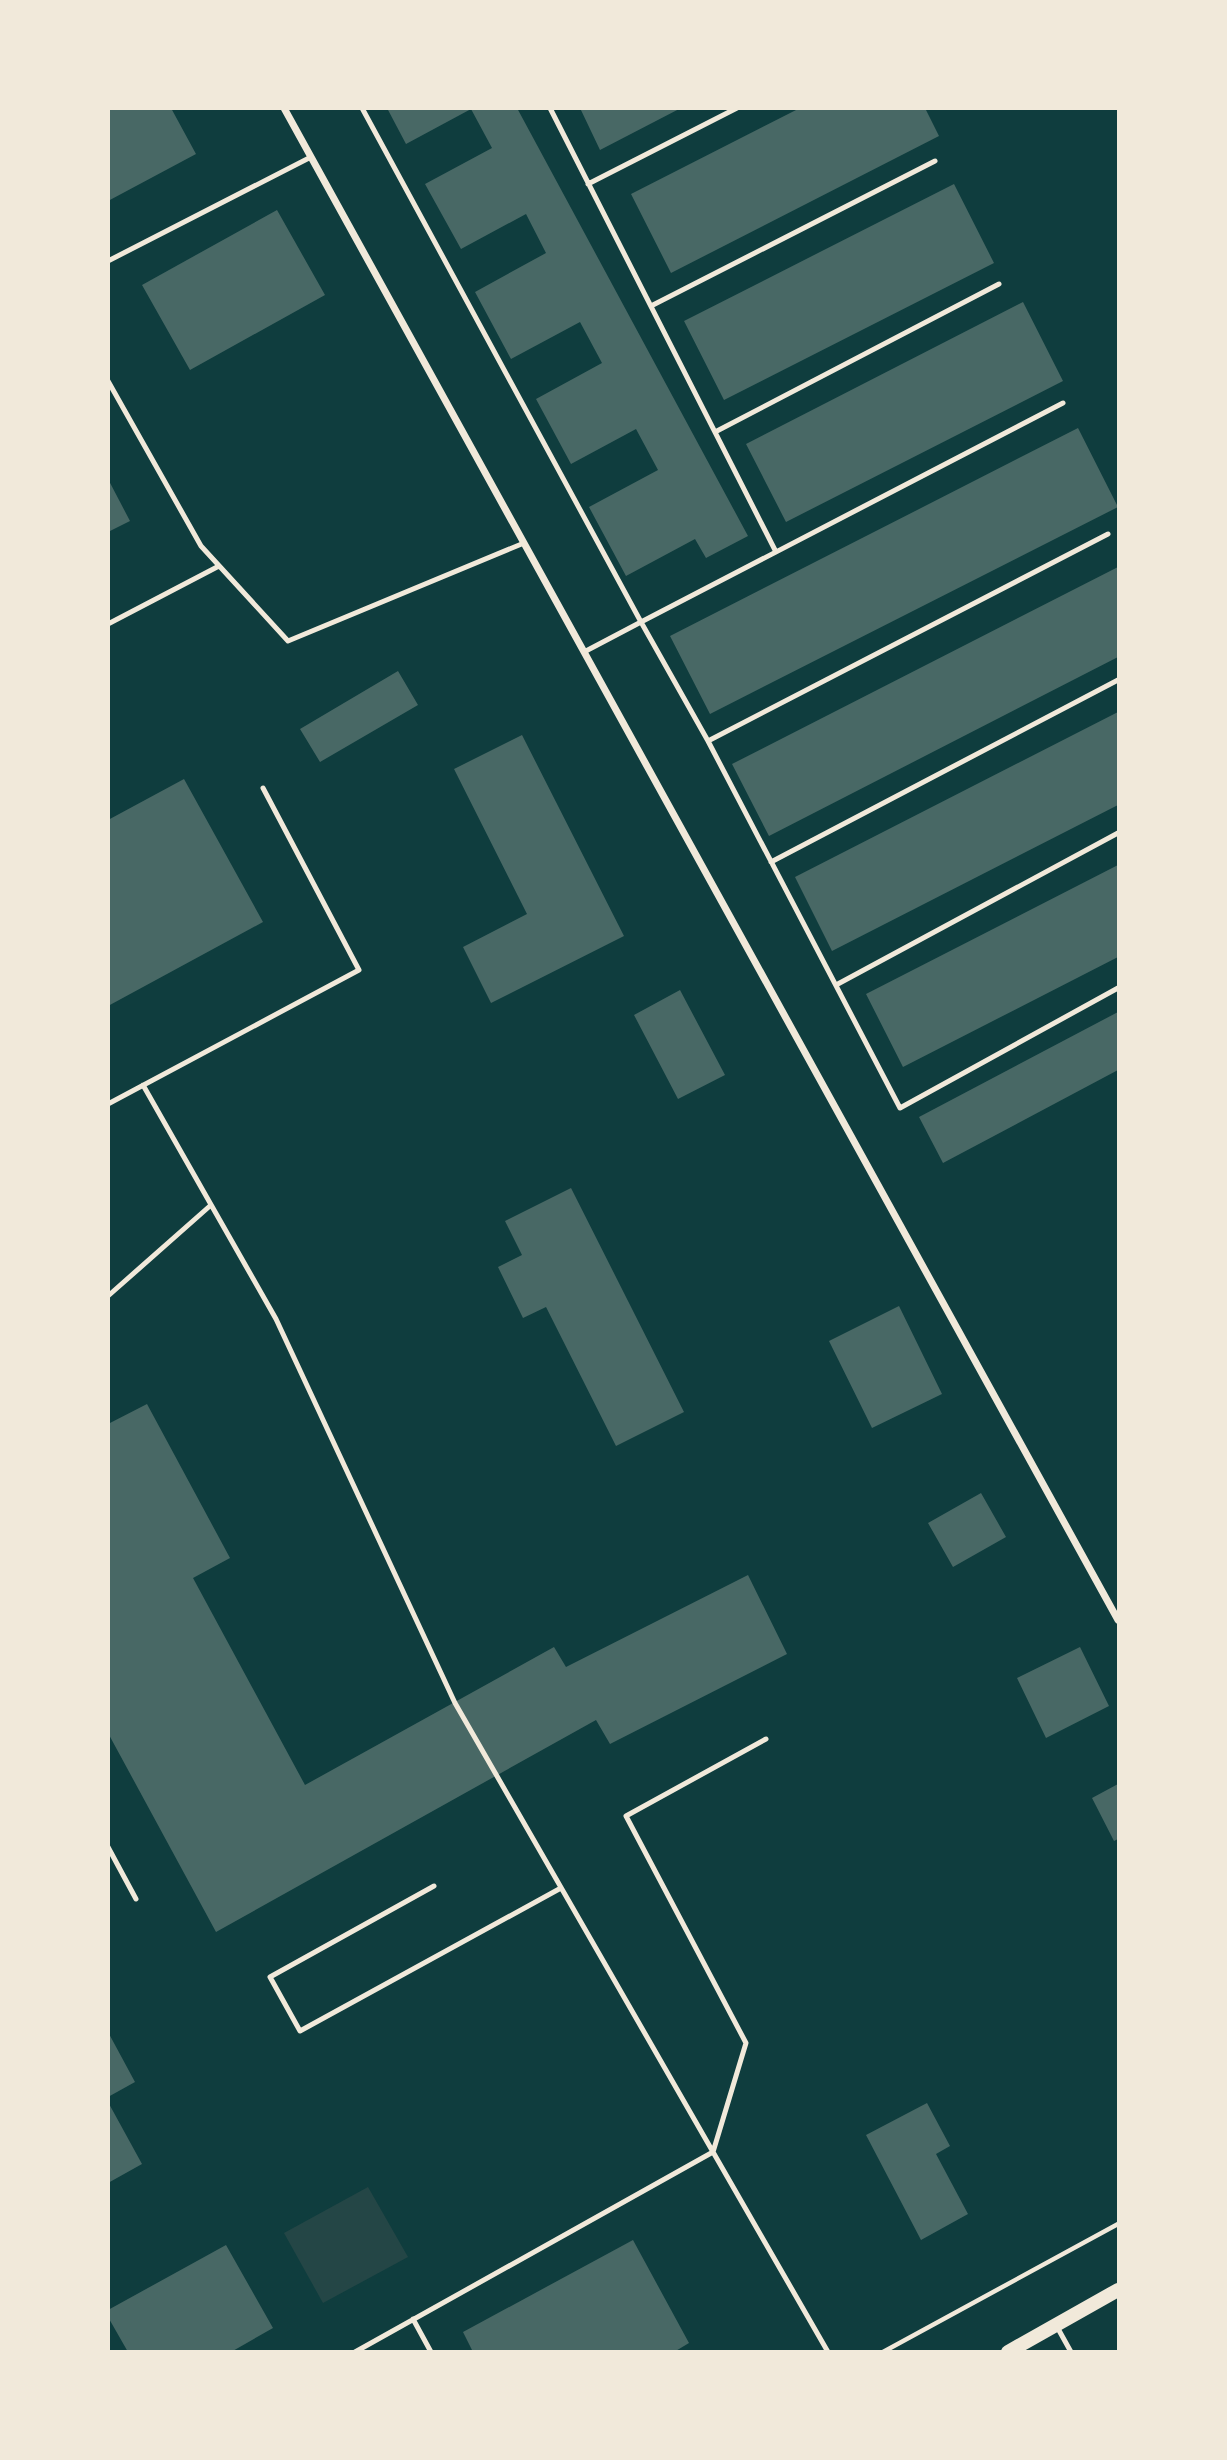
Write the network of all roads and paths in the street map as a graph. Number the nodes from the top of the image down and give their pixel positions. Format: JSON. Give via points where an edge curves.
{"nodes":[{"id":1,"x":284,"y":108,"type":"edge"},
{"id":2,"x":362,"y":108,"type":"edge"},
{"id":3,"x":550,"y":108,"type":"edge"},
{"id":4,"x":737,"y":108,"type":"edge"},
{"id":5,"x":311,"y":157,"type":"junction"},
{"id":6,"x":935,"y":161,"type":"dead end"},
{"id":7,"x":588,"y":184,"type":"junction"},
{"id":8,"x":108,"y":261,"type":"edge"},
{"id":9,"x":999,"y":284,"type":"dead end"},
{"id":10,"x":651,"y":306,"type":"junction"},
{"id":11,"x":108,"y":381,"type":"edge"},
{"id":12,"x":1063,"y":403,"type":"dead end"},
{"id":13,"x":715,"y":432,"type":"junction"},
{"id":14,"x":1108,"y":534,"type":"dead end"},
{"id":15,"x":524,"y":543,"type":"junction"},
{"id":16,"x":776,"y":552,"type":"junction"},
{"id":17,"x":219,"y":566,"type":"junction"},
{"id":18,"x":641,"y":622,"type":"junction"},
{"id":19,"x":108,"y":624,"type":"edge"},
{"id":20,"x":584,"y":652,"type":"junction"},
{"id":21,"x":1118,"y":680,"type":"edge"},
{"id":22,"x":708,"y":741,"type":"junction"},
{"id":23,"x":263,"y":788,"type":"dead end"},
{"id":24,"x":1118,"y":834,"type":"edge"},
{"id":25,"x":771,"y":862,"type":"junction"},
{"id":26,"x":836,"y":985,"type":"junction"},
{"id":27,"x":1118,"y":988,"type":"edge"},
{"id":28,"x":143,"y":1085,"type":"junction"},
{"id":29,"x":108,"y":1104,"type":"edge"},
{"id":30,"x":211,"y":1205,"type":"junction"},
{"id":31,"x":108,"y":1296,"type":"edge"},
{"id":32,"x":1118,"y":1620,"type":"edge"},
{"id":33,"x":766,"y":1739,"type":"dead end"},
{"id":34,"x":108,"y":1847,"type":"edge"},
{"id":35,"x":434,"y":1886,"type":"dead end"},
{"id":36,"x":561,"y":1888,"type":"junction"},
{"id":37,"x":136,"y":1899,"type":"dead end"},
{"id":38,"x":713,"y":2152,"type":"junction"},
{"id":39,"x":1118,"y":2224,"type":"edge"},
{"id":40,"x":1118,"y":2290,"type":"edge"},
{"id":41,"x":413,"y":2319,"type":"junction"},
{"id":42,"x":1056,"y":2325,"type":"junction"},
{"id":43,"x":355,"y":2351,"type":"edge"},
{"id":44,"x":431,"y":2351,"type":"edge"},
{"id":45,"x":828,"y":2351,"type":"edge"},
{"id":46,"x":883,"y":2351,"type":"edge"},
{"id":47,"x":1008,"y":2351,"type":"edge"},
{"id":48,"x":1071,"y":2351,"type":"edge"}],
"edges":[{"from":1,"to":5,"type":"street"},
{"from":2,"to":18,"type":"lane"},
{"from":3,"to":7,"type":"lane"},
{"from":4,"to":7,"type":"lane"},
{"from":5,"to":8,"type":"lane"},
{"from":5,"to":15,"type":"street"},
{"from":6,"to":10,"type":"lane"},
{"from":7,"to":10,"type":"lane"},
{"from":9,"to":13,"type":"lane"},
{"from":10,"to":13,"type":"lane"},
{"from":11,"to":17,"type":"lane","via":[[201,546]]},
{"from":12,"to":16,"type":"lane"},
{"from":13,"to":16,"type":"lane"},
{"from":14,"to":22,"type":"lane"},
{"from":15,"to":17,"type":"lane","via":[[288,641]]},
{"from":15,"to":20,"type":"street"},
{"from":16,"to":18,"type":"lane"},
{"from":17,"to":19,"type":"lane"},
{"from":18,"to":20,"type":"lane"},
{"from":18,"to":22,"type":"lane"},
{"from":20,"to":32,"type":"street"},
{"from":21,"to":25,"type":"lane"},
{"from":22,"to":25,"type":"lane"},
{"from":23,"to":28,"type":"lane","via":[[359,970]]},
{"from":24,"to":26,"type":"lane"},
{"from":25,"to":26,"type":"lane"},
{"from":26,"to":27,"type":"lane","via":[[900,1108]]},
{"from":28,"to":29,"type":"lane"},
{"from":28,"to":30,"type":"lane"},
{"from":30,"to":31,"type":"lane"},
{"from":30,"to":36,"type":"lane","via":[[276,1319],[455,1703]]},
{"from":33,"to":38,"type":"lane","via":[[626,1816],[746,2043]]},
{"from":34,"to":37,"type":"lane"},
{"from":35,"to":36,"type":"lane","via":[[270,1978],[300,2031]]},
{"from":36,"to":38,"type":"lane"},
{"from":38,"to":41,"type":"lane"},
{"from":38,"to":45,"type":"lane"},
{"from":39,"to":46,"type":"path"},
{"from":40,"to":42,"type":"main road"},
{"from":41,"to":43,"type":"lane"},
{"from":41,"to":44,"type":"lane"},
{"from":42,"to":47,"type":"main road"},
{"from":42,"to":48,"type":"lane"}]}
